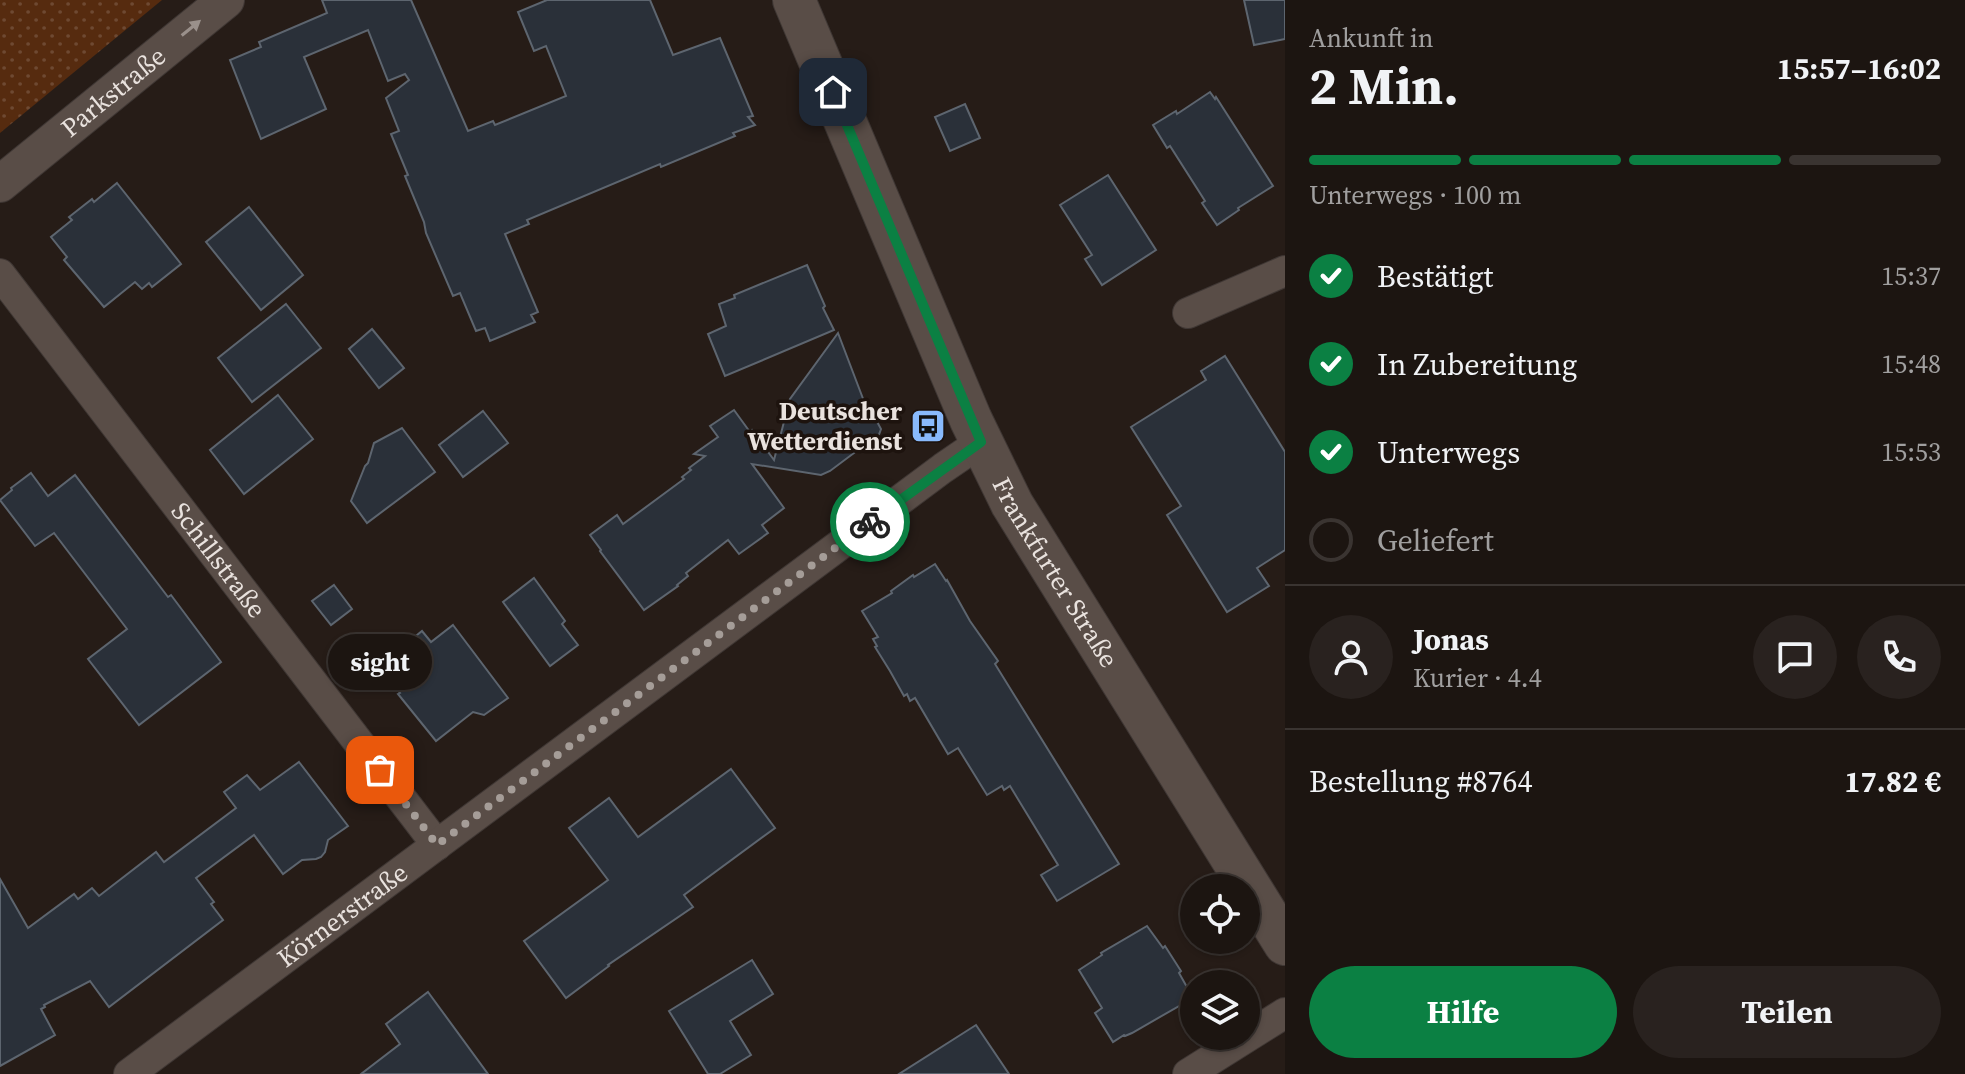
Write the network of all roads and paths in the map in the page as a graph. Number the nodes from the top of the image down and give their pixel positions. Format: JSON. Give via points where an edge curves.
{"nodes":[{"id":1,"x":226,"y":0,"type":"edge"},
{"id":2,"x":794,"y":0,"type":"edge"},
{"id":3,"x":0,"y":184,"type":"edge"},
{"id":4,"x":1285,"y":271,"type":"edge"},
{"id":5,"x":0,"y":274,"type":"edge"},
{"id":6,"x":1188,"y":313,"type":"dead end"},
{"id":7,"x":981,"y":442,"type":"junction"},
{"id":8,"x":437,"y":845,"type":"junction"},
{"id":9,"x":1285,"y":944,"type":"edge"},
{"id":10,"x":1285,"y":1013,"type":"edge"},
{"id":11,"x":129,"y":1074,"type":"edge"},
{"id":12,"x":1188,"y":1074,"type":"edge"}],
"edges":[{"from":3,"to":1,"type":"street","name":"Parkstraße","one_way":true},
{"from":2,"to":7,"type":"main road","name":"Frankfurter Straße"},
{"from":4,"to":6,"type":"street"},
{"from":5,"to":8,"type":"street","name":"Schillstraße"},
{"from":7,"to":8,"type":"street","name":"Körnerstraße"},
{"from":7,"to":9,"type":"main road","name":"Frankfurter Straße","via":[[1012,504]]},
{"from":8,"to":11,"type":"street","name":"Körnerstraße"},
{"from":10,"to":12,"type":"street"}]}
